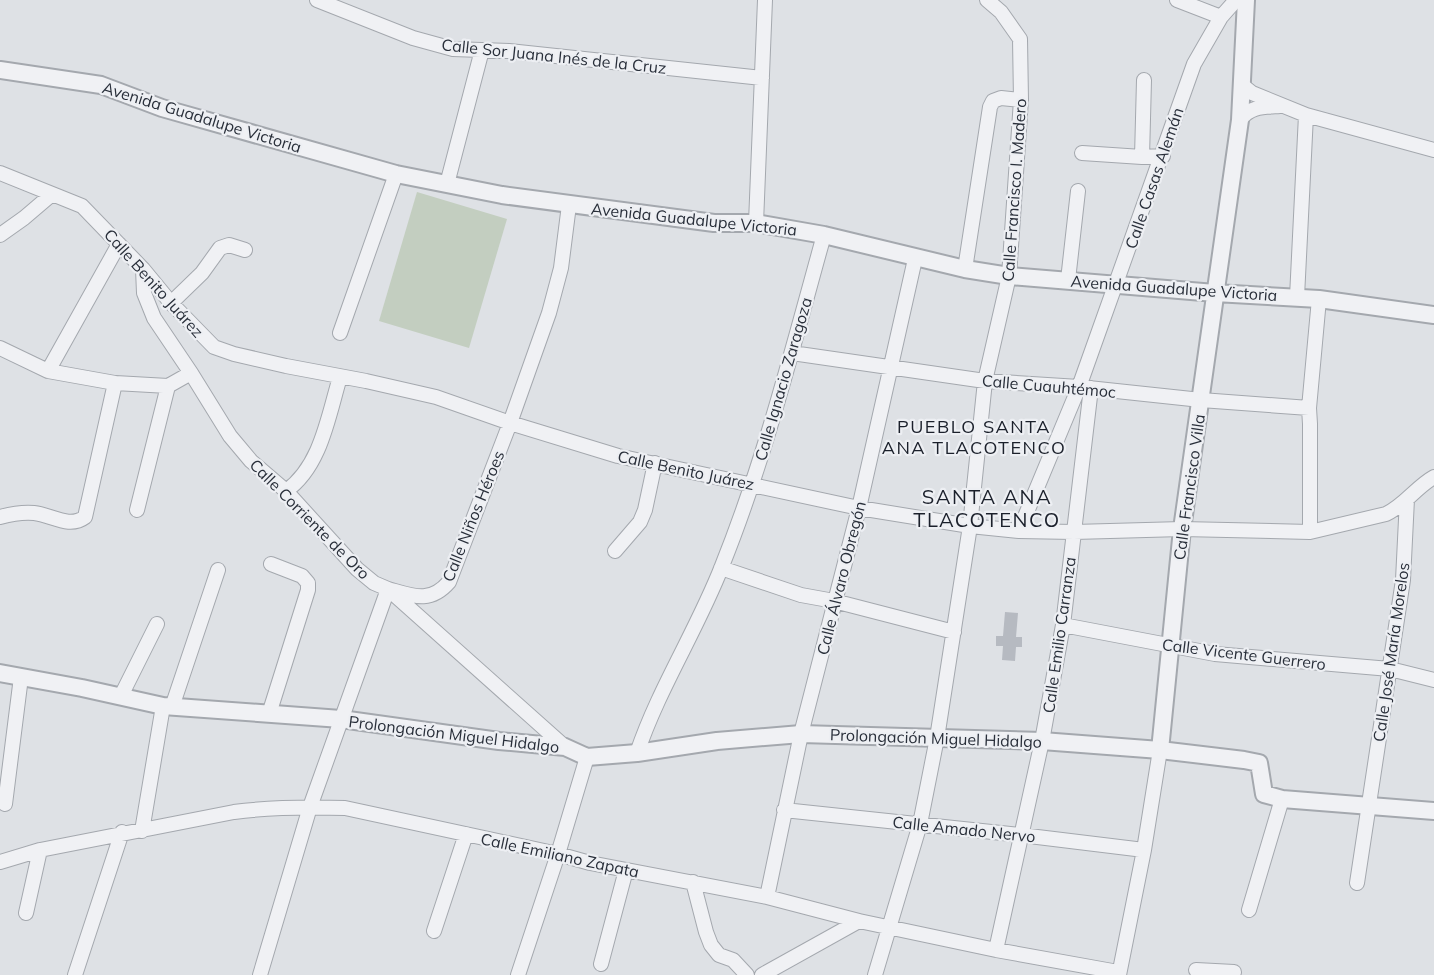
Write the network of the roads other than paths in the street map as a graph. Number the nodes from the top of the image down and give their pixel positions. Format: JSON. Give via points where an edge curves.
{"nodes":[{"id":1,"x":317,"y":0,"type":"edge"},
{"id":2,"x":765,"y":0,"type":"edge"},
{"id":3,"x":987,"y":0,"type":"edge"},
{"id":4,"x":1177,"y":0,"type":"edge"},
{"id":5,"x":1236,"y":0,"type":"edge"},
{"id":6,"x":1246,"y":0,"type":"edge"},
{"id":7,"x":1221,"y":17,"type":"junction"},
{"id":8,"x":482,"y":50,"type":"junction"},
{"id":9,"x":0,"y":70,"type":"edge"},
{"id":10,"x":762,"y":78,"type":"junction"},
{"id":11,"x":1144,"y":80,"type":"dead end"},
{"id":12,"x":1242,"y":85,"type":"junction"},
{"id":13,"x":1021,"y":100,"type":"junction"},
{"id":14,"x":1282,"y":105,"type":"junction"},
{"id":15,"x":1306,"y":115,"type":"junction"},
{"id":16,"x":1239,"y":120,"type":"junction"},
{"id":17,"x":1434,"y":150,"type":"edge"},
{"id":18,"x":1082,"y":153,"type":"dead end"},
{"id":19,"x":1163,"y":156,"type":"junction"},
{"id":20,"x":1142,"y":157,"type":"junction"},
{"id":21,"x":0,"y":173,"type":"edge"},
{"id":22,"x":396,"y":174,"type":"junction"},
{"id":23,"x":447,"y":184,"type":"junction"},
{"id":24,"x":1077,"y":191,"type":"dead end"},
{"id":25,"x":51,"y":195,"type":"junction"},
{"id":26,"x":569,"y":205,"type":"junction"},
{"id":27,"x":756,"y":223,"type":"junction"},
{"id":28,"x":0,"y":235,"type":"edge"},
{"id":29,"x":824,"y":235,"type":"junction"},
{"id":30,"x":119,"y":244,"type":"junction"},
{"id":31,"x":245,"y":250,"type":"dead end"},
{"id":32,"x":915,"y":259,"type":"junction"},
{"id":33,"x":143,"y":269,"type":"junction"},
{"id":34,"x":965,"y":269,"type":"junction"},
{"id":35,"x":1009,"y":276,"type":"junction"},
{"id":36,"x":1068,"y":280,"type":"junction"},
{"id":37,"x":1116,"y":284,"type":"junction"},
{"id":38,"x":1215,"y":293,"type":"junction"},
{"id":39,"x":1297,"y":297,"type":"junction"},
{"id":40,"x":1319,"y":298,"type":"junction"},
{"id":41,"x":171,"y":303,"type":"junction"},
{"id":42,"x":1434,"y":315,"type":"edge"},
{"id":43,"x":340,"y":333,"type":"dead end"},
{"id":44,"x":0,"y":348,"type":"edge"},
{"id":45,"x":792,"y":353,"type":"junction"},
{"id":46,"x":890,"y":368,"type":"junction"},
{"id":47,"x":48,"y":371,"type":"junction"},
{"id":48,"x":191,"y":373,"type":"junction"},
{"id":49,"x":340,"y":377,"type":"junction"},
{"id":50,"x":985,"y":381,"type":"junction"},
{"id":51,"x":115,"y":383,"type":"junction"},
{"id":52,"x":168,"y":386,"type":"junction"},
{"id":53,"x":1085,"y":388,"type":"junction"},
{"id":54,"x":1201,"y":400,"type":"junction"},
{"id":55,"x":1309,"y":408,"type":"junction"},
{"id":56,"x":510,"y":423,"type":"junction"},
{"id":57,"x":655,"y":463,"type":"junction"},
{"id":58,"x":1434,"y":477,"type":"edge"},
{"id":59,"x":753,"y":484,"type":"junction"},
{"id":60,"x":286,"y":491,"type":"junction"},
{"id":61,"x":1407,"y":499,"type":"junction"},
{"id":62,"x":859,"y":508,"type":"junction"},
{"id":63,"x":137,"y":510,"type":"dead end"},
{"id":64,"x":0,"y":517,"type":"edge"},
{"id":65,"x":970,"y":526,"type":"junction"},
{"id":66,"x":1182,"y":529,"type":"junction"},
{"id":67,"x":1019,"y":531,"type":"junction"},
{"id":68,"x":1074,"y":532,"type":"junction"},
{"id":69,"x":1311,"y":532,"type":"junction"},
{"id":70,"x":615,"y":551,"type":"dead end"},
{"id":71,"x":272,"y":564,"type":"dead end"},
{"id":72,"x":722,"y":568,"type":"junction"},
{"id":73,"x":218,"y":570,"type":"dead end"},
{"id":74,"x":388,"y":589,"type":"junction"},
{"id":75,"x":834,"y":601,"type":"junction"},
{"id":76,"x":158,"y":624,"type":"dead end"},
{"id":77,"x":1063,"y":625,"type":"junction"},
{"id":78,"x":954,"y":632,"type":"junction"},
{"id":79,"x":1170,"y":647,"type":"junction"},
{"id":80,"x":1390,"y":669,"type":"junction"},
{"id":81,"x":0,"y":673,"type":"edge"},
{"id":82,"x":21,"y":677,"type":"junction"},
{"id":83,"x":1434,"y":680,"type":"edge"},
{"id":84,"x":120,"y":696,"type":"junction"},
{"id":85,"x":168,"y":706,"type":"junction"},
{"id":86,"x":269,"y":714,"type":"junction"},
{"id":87,"x":341,"y":719,"type":"junction"},
{"id":88,"x":801,"y":734,"type":"junction"},
{"id":89,"x":937,"y":738,"type":"junction"},
{"id":90,"x":1042,"y":741,"type":"junction"},
{"id":91,"x":565,"y":747,"type":"junction"},
{"id":92,"x":1160,"y":750,"type":"junction"},
{"id":93,"x":637,"y":753,"type":"junction"},
{"id":94,"x":587,"y":756,"type":"junction"},
{"id":95,"x":1282,"y":799,"type":"junction"},
{"id":96,"x":5,"y":804,"type":"dead end"},
{"id":97,"x":1369,"y":805,"type":"junction"},
{"id":98,"x":310,"y":807,"type":"junction"},
{"id":99,"x":784,"y":810,"type":"junction"},
{"id":100,"x":1434,"y":811,"type":"edge"},
{"id":101,"x":920,"y":824,"type":"junction"},
{"id":102,"x":142,"y":831,"type":"junction"},
{"id":103,"x":122,"y":832,"type":"junction"},
{"id":104,"x":466,"y":834,"type":"junction"},
{"id":105,"x":1021,"y":835,"type":"junction"},
{"id":106,"x":40,"y":850,"type":"junction"},
{"id":107,"x":1144,"y":850,"type":"junction"},
{"id":108,"x":558,"y":854,"type":"junction"},
{"id":109,"x":0,"y":862,"type":"edge"},
{"id":110,"x":626,"y":870,"type":"junction"},
{"id":111,"x":693,"y":882,"type":"junction"},
{"id":112,"x":1357,"y":883,"type":"dead end"},
{"id":113,"x":766,"y":897,"type":"junction"},
{"id":114,"x":1249,"y":910,"type":"dead end"},
{"id":115,"x":26,"y":913,"type":"dead end"},
{"id":116,"x":859,"y":921,"type":"junction"},
{"id":117,"x":890,"y":926,"type":"junction"},
{"id":118,"x":434,"y":931,"type":"dead end"},
{"id":119,"x":996,"y":950,"type":"junction"},
{"id":120,"x":601,"y":964,"type":"dead end"},
{"id":121,"x":1196,"y":970,"type":"dead end"},
{"id":122,"x":1234,"y":972,"type":"dead end"},
{"id":123,"x":1119,"y":973,"type":"edge"},
{"id":124,"x":1219,"y":973,"type":"edge"},
{"id":125,"x":767,"y":974,"type":"edge"},
{"id":126,"x":75,"y":975,"type":"edge"},
{"id":127,"x":260,"y":975,"type":"edge"},
{"id":128,"x":518,"y":975,"type":"edge"},
{"id":129,"x":747,"y":975,"type":"edge"},
{"id":130,"x":875,"y":975,"type":"edge"}],
"edges":[{"from":1,"to":8,"type":"street","name":"Calle Sor Juana Inés de la Cruz","via":[[413,38],[453,49]]},
{"from":2,"to":10,"type":"street"},
{"from":3,"to":13,"type":"street","name":"Calle Francisco I. Madero","via":[[1002,12],[1020,39]]},
{"from":4,"to":7,"type":"street"},
{"from":5,"to":7,"type":"street","name":"Calle Casas Alemán"},
{"from":6,"to":12,"type":"street","name":"Calle Francisco Villa"},
{"from":7,"to":19,"type":"street","name":"Calle Casas Alemán","via":[[1194,64]]},
{"from":8,"to":10,"type":"street","name":"Calle Sor Juana Inés de la Cruz"},
{"from":8,"to":23,"type":"street"},
{"from":9,"to":22,"type":"street","name":"Avenida Guadalupe Victoria","via":[[101,85],[162,108]]},
{"from":10,"to":27,"type":"street"},
{"from":11,"to":20,"type":"street"},
{"from":12,"to":14,"type":"street","via":[[1251,93]]},
{"from":12,"to":16,"type":"street","name":"Calle Francisco Villa"},
{"from":13,"to":34,"type":"street","via":[[1001,98],[990,107]]},
{"from":13,"to":35,"type":"street","name":"Calle Francisco I. Madero"},
{"from":14,"to":15,"type":"street"},
{"from":14,"to":16,"type":"street","via":[[1246,112]]},
{"from":15,"to":17,"type":"street"},
{"from":15,"to":39,"type":"street"},
{"from":16,"to":38,"type":"street","name":"Calle Francisco Villa"},
{"from":18,"to":20,"type":"street"},
{"from":19,"to":20,"type":"street"},
{"from":19,"to":37,"type":"street","name":"Calle Casas Alemán"},
{"from":21,"to":25,"type":"street","name":"Calle Benito Juárez"},
{"from":22,"to":23,"type":"street","name":"Avenida Guadalupe Victoria"},
{"from":22,"to":43,"type":"street"},
{"from":23,"to":26,"type":"street","name":"Avenida Guadalupe Victoria"},
{"from":24,"to":36,"type":"street"},
{"from":25,"to":28,"type":"street"},
{"from":25,"to":30,"type":"street","name":"Calle Benito Juárez","via":[[82,206]]},
{"from":26,"to":27,"type":"street","name":"Avenida Guadalupe Victoria","via":[[714,223]]},
{"from":26,"to":56,"type":"street","name":"Calle Niños Héroes","via":[[558,280]]},
{"from":27,"to":29,"type":"street","name":"Avenida Guadalupe Victoria"},
{"from":29,"to":32,"type":"street","name":"Avenida Guadalupe Victoria"},
{"from":29,"to":45,"type":"street","name":"Calle Ignacio Zaragoza"},
{"from":30,"to":33,"type":"street","name":"Calle Benito Juárez"},
{"from":30,"to":47,"type":"street"},
{"from":31,"to":41,"type":"street","via":[[229,245],[220,248],[196,280]]},
{"from":32,"to":34,"type":"street","name":"Avenida Guadalupe Victoria"},
{"from":32,"to":46,"type":"street","name":"Calle Álvaro Obregón"},
{"from":33,"to":41,"type":"street","name":"Calle Benito Juárez"},
{"from":33,"to":48,"type":"street","name":"Calle Corriente de Oro","via":[[144,293],[154,318]]},
{"from":34,"to":35,"type":"street","name":"Avenida Guadalupe Victoria"},
{"from":35,"to":36,"type":"street","name":"Avenida Guadalupe Victoria"},
{"from":35,"to":50,"type":"street","name":"Calle Francisco I. Madero"},
{"from":36,"to":37,"type":"street","name":"Avenida Guadalupe Victoria"},
{"from":37,"to":38,"type":"street","name":"Avenida Guadalupe Victoria"},
{"from":37,"to":53,"type":"street","name":"Calle Casas Alemán"},
{"from":38,"to":39,"type":"street","name":"Avenida Guadalupe Victoria"},
{"from":38,"to":54,"type":"street","name":"Calle Francisco Villa"},
{"from":39,"to":40,"type":"street","name":"Avenida Guadalupe Victoria"},
{"from":40,"to":42,"type":"street","name":"Avenida Guadalupe Victoria"},
{"from":40,"to":55,"type":"street"},
{"from":41,"to":49,"type":"street","name":"Calle Benito Juárez","via":[[214,347]]},
{"from":44,"to":47,"type":"street"},
{"from":45,"to":46,"type":"street","name":"Calle Cuauhtémoc"},
{"from":45,"to":59,"type":"street","name":"Calle Ignacio Zaragoza"},
{"from":46,"to":50,"type":"street","name":"Calle Cuauhtémoc"},
{"from":46,"to":62,"type":"street","name":"Calle Álvaro Obregón"},
{"from":47,"to":51,"type":"street"},
{"from":48,"to":52,"type":"street"},
{"from":48,"to":60,"type":"street","name":"Calle Corriente de Oro","via":[[230,436],[251,461]]},
{"from":49,"to":56,"type":"street","name":"Calle Benito Juárez","via":[[436,397]]},
{"from":49,"to":60,"type":"street","via":[[309,468]]},
{"from":50,"to":53,"type":"street","name":"Calle Cuauhtémoc"},
{"from":50,"to":65,"type":"street","name":"Calle Francisco I. Madero"},
{"from":51,"to":52,"type":"street"},
{"from":51,"to":64,"type":"street","via":[[85,517],[71,523],[34,513]]},
{"from":52,"to":63,"type":"street"},
{"from":53,"to":54,"type":"street","name":"Calle Cuauhtémoc"},
{"from":53,"to":67,"type":"street","name":"Calle Casas Alemán"},
{"from":53,"to":68,"type":"street","name":"Calle Emilio Carranza"},
{"from":54,"to":55,"type":"street","name":"Calle Cuauhtémoc"},
{"from":54,"to":66,"type":"street","name":"Calle Francisco Villa"},
{"from":55,"to":69,"type":"street"},
{"from":56,"to":57,"type":"street","name":"Calle Benito Juárez","via":[[618,456]]},
{"from":56,"to":74,"type":"street","name":"Calle Niños Héroes","via":[[449,582],[440,592],[427,597]]},
{"from":57,"to":59,"type":"street","name":"Calle Benito Juárez"},
{"from":57,"to":70,"type":"street","via":[[640,522]]},
{"from":58,"to":61,"type":"street","name":"Calle Benito Juárez"},
{"from":59,"to":62,"type":"street","name":"Calle Benito Juárez"},
{"from":59,"to":72,"type":"street","name":"Calle Ignacio Zaragoza"},
{"from":60,"to":74,"type":"street","name":"Calle Corriente de Oro","via":[[357,569]]},
{"from":61,"to":69,"type":"street","name":"Calle Benito Juárez","via":[[1386,514]]},
{"from":61,"to":80,"type":"street","name":"Calle José María Morelos","via":[[1403,580]]},
{"from":62,"to":65,"type":"street","name":"Calle Benito Juárez"},
{"from":62,"to":75,"type":"street","name":"Calle Álvaro Obregón"},
{"from":65,"to":67,"type":"street","name":"Calle Benito Juárez"},
{"from":65,"to":78,"type":"street","name":"Calle Francisco I. Madero"},
{"from":66,"to":68,"type":"street","name":"Calle Benito Juárez"},
{"from":66,"to":69,"type":"street","name":"Calle Benito Juárez"},
{"from":66,"to":79,"type":"street","name":"Calle Francisco Villa"},
{"from":67,"to":68,"type":"street","name":"Calle Benito Juárez"},
{"from":68,"to":77,"type":"street","name":"Calle Emilio Carranza"},
{"from":71,"to":86,"type":"street","via":[[302,576],[308,590]]},
{"from":72,"to":75,"type":"street","via":[[801,595]]},
{"from":72,"to":93,"type":"street","name":"Calle Ignacio Zaragoza","via":[[649,718]]},
{"from":73,"to":85,"type":"street"},
{"from":74,"to":87,"type":"street"},
{"from":74,"to":91,"type":"street","name":"Calle Corriente de Oro"},
{"from":75,"to":78,"type":"street"},
{"from":75,"to":88,"type":"street","name":"Calle Álvaro Obregón"},
{"from":76,"to":84,"type":"street"},
{"from":77,"to":79,"type":"street","name":"Calle Vicente Guerrero"},
{"from":77,"to":90,"type":"street","name":"Calle Emilio Carranza"},
{"from":78,"to":89,"type":"street","name":"Calle Francisco I. Madero"},
{"from":79,"to":80,"type":"street","name":"Calle Vicente Guerrero"},
{"from":79,"to":92,"type":"street","name":"Calle Francisco Villa"},
{"from":80,"to":83,"type":"street","name":"Calle Vicente Guerrero"},
{"from":80,"to":97,"type":"street","name":"Calle José María Morelos"},
{"from":81,"to":82,"type":"street","name":"Prolongación Miguel Hidalgo"},
{"from":82,"to":84,"type":"street","name":"Prolongación Miguel Hidalgo"},
{"from":82,"to":96,"type":"street"},
{"from":84,"to":85,"type":"street","name":"Prolongación Miguel Hidalgo"},
{"from":85,"to":86,"type":"street","name":"Prolongación Miguel Hidalgo"},
{"from":85,"to":102,"type":"street"},
{"from":86,"to":87,"type":"street","name":"Prolongación Miguel Hidalgo"},
{"from":87,"to":91,"type":"street","name":"Prolongación Miguel Hidalgo"},
{"from":87,"to":98,"type":"street"},
{"from":88,"to":89,"type":"street","name":"Prolongación Miguel Hidalgo"},
{"from":88,"to":93,"type":"street","name":"Prolongación Miguel Hidalgo"},
{"from":88,"to":99,"type":"street","name":"Calle Álvaro Obregón"},
{"from":89,"to":90,"type":"street","name":"Prolongación Miguel Hidalgo"},
{"from":89,"to":101,"type":"street","name":"Calle Francisco I. Madero"},
{"from":90,"to":92,"type":"street","name":"Prolongación Miguel Hidalgo"},
{"from":90,"to":105,"type":"street","name":"Calle Emilio Carranza"},
{"from":91,"to":94,"type":"street","name":"Prolongación Miguel Hidalgo"},
{"from":92,"to":95,"type":"street","name":"Prolongación Miguel Hidalgo","via":[[1259,763],[1264,794]]},
{"from":92,"to":107,"type":"street","name":"Calle Francisco Villa"},
{"from":93,"to":94,"type":"street","name":"Prolongación Miguel Hidalgo"},
{"from":94,"to":108,"type":"street"},
{"from":95,"to":97,"type":"street"},
{"from":95,"to":114,"type":"street"},
{"from":97,"to":100,"type":"street"},
{"from":97,"to":112,"type":"street","name":"Calle José María Morelos"},
{"from":98,"to":102,"type":"street","name":"Calle Emiliano Zapata","via":[[260,808]]},
{"from":98,"to":104,"type":"street","name":"Calle Emiliano Zapata","via":[[345,808]]},
{"from":98,"to":127,"type":"street"},
{"from":99,"to":101,"type":"street","name":"Calle Amado Nervo"},
{"from":99,"to":113,"type":"street","name":"Calle Álvaro Obregón"},
{"from":101,"to":105,"type":"street","name":"Calle Amado Nervo"},
{"from":101,"to":117,"type":"street","name":"Calle Francisco I. Madero"},
{"from":102,"to":103,"type":"street","name":"Calle Emiliano Zapata"},
{"from":103,"to":106,"type":"street","name":"Calle Emiliano Zapata"},
{"from":103,"to":126,"type":"street"},
{"from":104,"to":108,"type":"street","name":"Calle Emiliano Zapata"},
{"from":104,"to":118,"type":"street"},
{"from":105,"to":107,"type":"street","name":"Calle Amado Nervo"},
{"from":105,"to":119,"type":"street","name":"Calle Emilio Carranza"},
{"from":106,"to":109,"type":"street","name":"Calle Emiliano Zapata"},
{"from":106,"to":115,"type":"street"},
{"from":107,"to":123,"type":"street","name":"Calle Francisco Villa"},
{"from":108,"to":110,"type":"street","name":"Calle Emiliano Zapata"},
{"from":108,"to":128,"type":"street"},
{"from":110,"to":111,"type":"street","name":"Calle Emiliano Zapata"},
{"from":110,"to":120,"type":"street"},
{"from":111,"to":113,"type":"street","name":"Calle Emiliano Zapata"},
{"from":111,"to":129,"type":"street","via":[[711,945]]},
{"from":113,"to":116,"type":"street","name":"Calle Emiliano Zapata"},
{"from":116,"to":117,"type":"street","name":"Calle Emiliano Zapata"},
{"from":116,"to":125,"type":"street"},
{"from":117,"to":119,"type":"street","name":"Calle Emiliano Zapata"},
{"from":117,"to":130,"type":"street","name":"Calle Francisco I. Madero"},
{"from":119,"to":123,"type":"street","name":"Calle Emiliano Zapata"},
{"from":121,"to":124,"type":"street"},
{"from":122,"to":124,"type":"street"}]}
